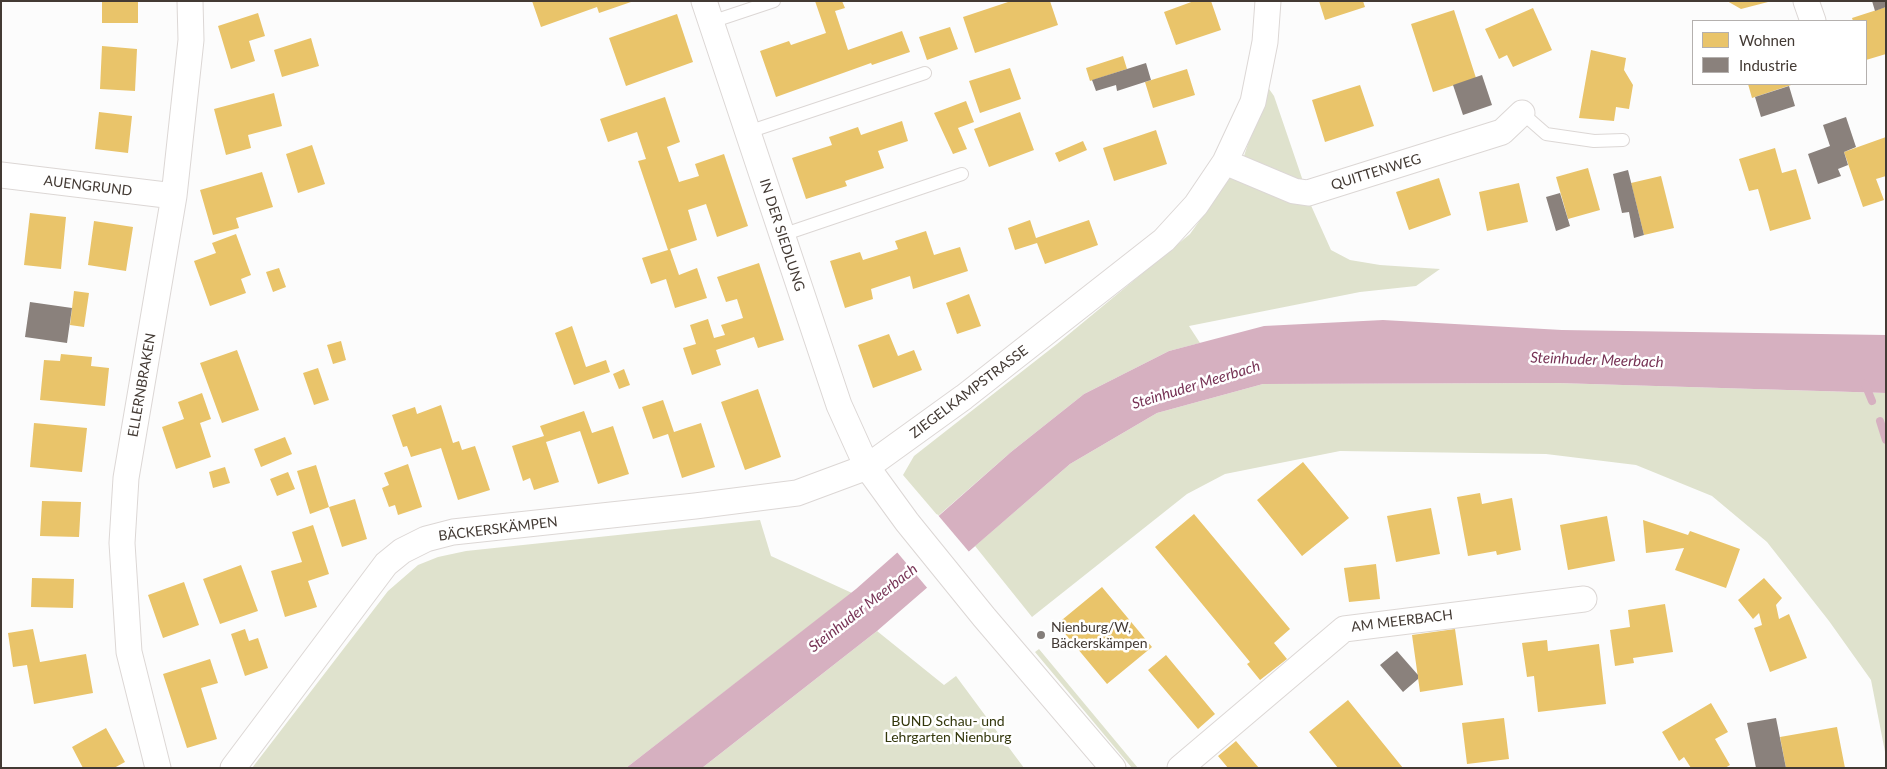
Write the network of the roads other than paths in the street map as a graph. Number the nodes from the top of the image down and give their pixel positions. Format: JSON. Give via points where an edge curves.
{"nodes":[{"id":1,"x":190,"y":1,"type":"edge"},
{"id":2,"x":774,"y":1,"type":"edge"},
{"id":3,"x":1268,"y":1,"type":"edge"},
{"id":4,"x":1806,"y":1,"type":"edge"},
{"id":5,"x":708,"y":11,"type":"edge"},
{"id":6,"x":1813,"y":20,"type":"edge"},
{"id":7,"x":924,"y":73,"type":"dead end"},
{"id":8,"x":1522,"y":113,"type":"joint"},
{"id":9,"x":748,"y":132,"type":"junction"},
{"id":10,"x":1623,"y":140,"type":"dead end"},
{"id":11,"x":1225,"y":162,"type":"junction"},
{"id":12,"x":962,"y":174,"type":"dead end"},
{"id":13,"x":1,"y":175,"type":"edge"},
{"id":14,"x":174,"y":196,"type":"junction"},
{"id":15,"x":782,"y":235,"type":"junction"},
{"id":16,"x":867,"y":467,"type":"junction"},
{"id":17,"x":1584,"y":599,"type":"dead end"},
{"id":18,"x":158,"y":768,"type":"edge"},
{"id":19,"x":233,"y":768,"type":"edge"},
{"id":20,"x":1113,"y":768,"type":"edge"},
{"id":21,"x":1180,"y":768,"type":"edge"}],
"edges":[{"from":1,"to":14,"type":"street","name":"ELLERNBRAKEN","via":[[191,40]]},
{"from":2,"to":5,"type":"lane"},
{"from":3,"to":11,"type":"street","name":"ZIEGELKAMPSTRASSE","via":[[1265,42],[1253,102]]},
{"from":4,"to":6,"type":"street"},
{"from":5,"to":9,"type":"street","name":"IN DER SIEDLUNG"},
{"from":7,"to":9,"type":"lane"},
{"from":8,"to":10,"type":"lane","via":[[1546,134],[1594,141]]},
{"from":8,"to":11,"type":"street","name":"QUITTENWEG","via":[[1502,132],[1308,193],[1294,191]]},
{"from":9,"to":15,"type":"street","name":"IN DER SIEDLUNG"},
{"from":11,"to":16,"type":"street","name":"ZIEGELKAMPSTRASSE","via":[[1196,205],[1164,240],[964,397]]},
{"from":12,"to":15,"type":"lane"},
{"from":13,"to":14,"type":"street","name":"AUENGRUND"},
{"from":14,"to":18,"type":"street","name":"ELLERNBRAKEN","via":[[126,478],[122,543],[129,652]]},
{"from":15,"to":16,"type":"street","name":"IN DER SIEDLUNG","via":[[839,405]]},
{"from":16,"to":19,"type":"street","name":"BÄCKERSKÄMPEN","via":[[797,493],[453,532],[426,539],[402,551],[386,564]]},
{"from":16,"to":20,"type":"street","via":[[907,522]]},
{"from":17,"to":21,"type":"street","name":"AM MEERBACH","via":[[1344,628]]}]}
